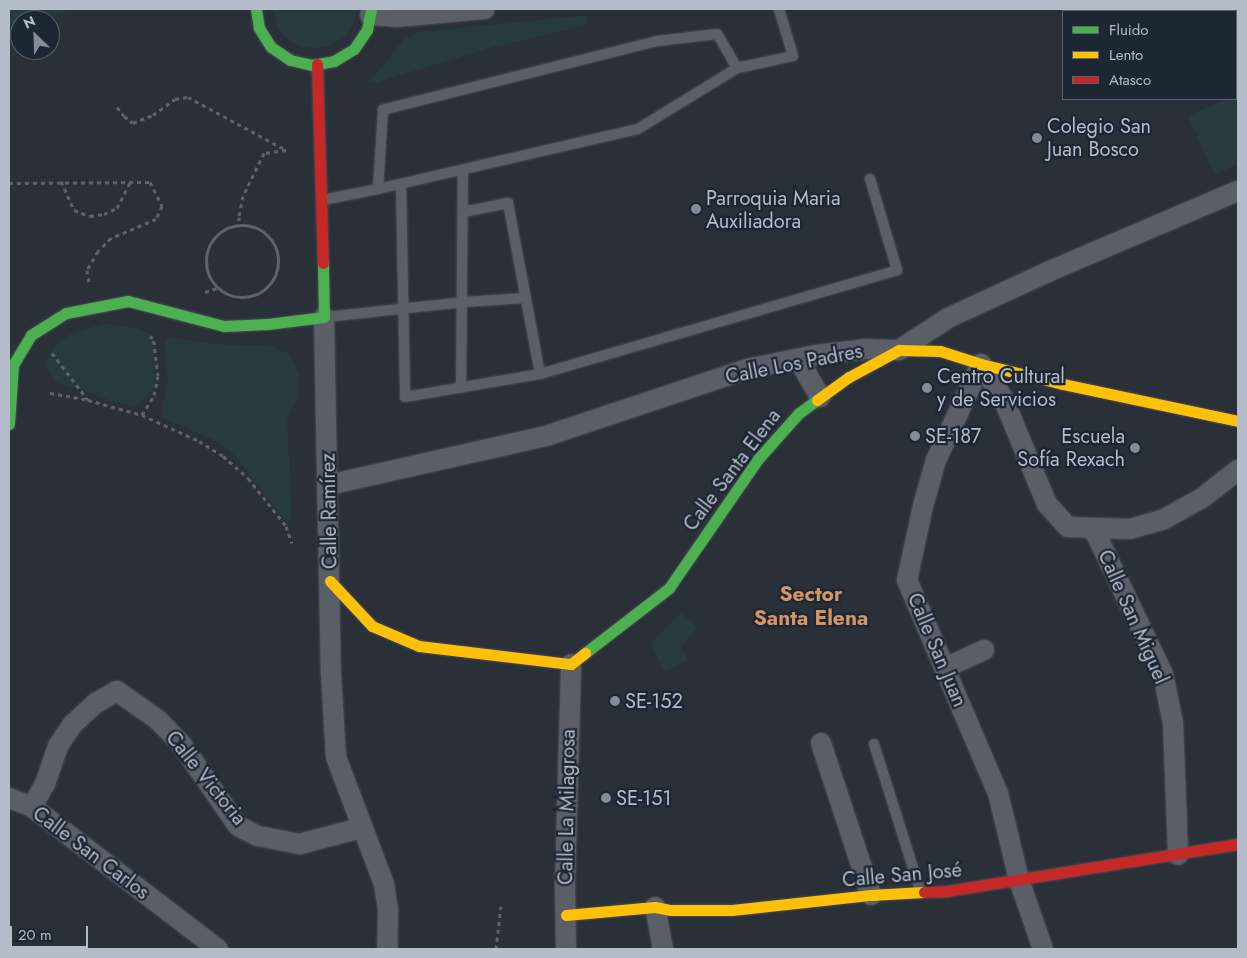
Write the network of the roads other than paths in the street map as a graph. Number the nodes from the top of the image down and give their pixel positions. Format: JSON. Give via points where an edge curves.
{"nodes":[{"id":1,"x":256,"y":9,"type":"edge"},
{"id":2,"x":485,"y":9,"type":"edge"},
{"id":3,"x":779,"y":9,"type":"edge"},
{"id":4,"x":371,"y":12,"type":"edge"},
{"id":5,"x":317,"y":64,"type":"junction"},
{"id":6,"x":737,"y":68,"type":"junction"},
{"id":7,"x":463,"y":170,"type":"junction"},
{"id":8,"x":870,"y":179,"type":"dead end"},
{"id":9,"x":401,"y":184,"type":"junction"},
{"id":10,"x":378,"y":189,"type":"junction"},
{"id":11,"x":1238,"y":191,"type":"edge"},
{"id":12,"x":322,"y":200,"type":"junction"},
{"id":13,"x":463,"y":212,"type":"junction"},
{"id":14,"x":526,"y":298,"type":"junction"},
{"id":15,"x":463,"y":302,"type":"junction"},
{"id":16,"x":402,"y":309,"type":"junction"},
{"id":17,"x":324,"y":317,"type":"junction"},
{"id":18,"x":899,"y":350,"type":"junction"},
{"id":19,"x":798,"y":359,"type":"junction"},
{"id":20,"x":980,"y":364,"type":"junction"},
{"id":21,"x":540,"y":374,"type":"junction"},
{"id":22,"x":461,"y":388,"type":"junction"},
{"id":23,"x":820,"y":398,"type":"junction"},
{"id":24,"x":1238,"y":422,"type":"edge"},
{"id":25,"x":9,"y":424,"type":"edge"},
{"id":26,"x":1238,"y":470,"type":"edge"},
{"id":27,"x":328,"y":485,"type":"junction"},
{"id":28,"x":1094,"y":530,"type":"junction"},
{"id":29,"x":330,"y":581,"type":"junction"},
{"id":30,"x":984,"y":650,"type":"dead end"},
{"id":31,"x":571,"y":664,"type":"junction"},
{"id":32,"x":945,"y":668,"type":"junction"},
{"id":33,"x":821,"y":743,"type":"dead end"},
{"id":34,"x":874,"y":744,"type":"dead end"},
{"id":35,"x":9,"y":798,"type":"edge"},
{"id":36,"x":32,"y":807,"type":"junction"},
{"id":37,"x":362,"y":828,"type":"junction"},
{"id":38,"x":1238,"y":844,"type":"edge"},
{"id":39,"x":1178,"y":855,"type":"junction"},
{"id":40,"x":1019,"y":880,"type":"junction"},
{"id":41,"x":921,"y":894,"type":"junction"},
{"id":42,"x":871,"y":895,"type":"junction"},
{"id":43,"x":654,"y":908,"type":"junction"},
{"id":44,"x":566,"y":914,"type":"junction"},
{"id":45,"x":218,"y":949,"type":"edge"},
{"id":46,"x":387,"y":949,"type":"edge"},
{"id":47,"x":566,"y":949,"type":"edge"},
{"id":48,"x":663,"y":949,"type":"edge"},
{"id":49,"x":1043,"y":949,"type":"edge"}],
"edges":[{"from":1,"to":5,"type":"street","via":[[259,28],[271,47],[290,60]]},
{"from":2,"to":4,"type":"street","via":[[396,17]]},
{"from":3,"to":6,"type":"lane","via":[[793,56]]},
{"from":4,"to":5,"type":"street","via":[[367,30],[354,49],[334,61]]},
{"from":5,"to":12,"type":"street","name":"Calle Ramírez"},
{"from":6,"to":7,"type":"lane","via":[[638,130]]},
{"from":6,"to":10,"type":"lane","via":[[717,34],[657,41],[383,110]]},
{"from":7,"to":9,"type":"lane"},
{"from":7,"to":13,"type":"lane"},
{"from":8,"to":21,"type":"lane","via":[[897,270]]},
{"from":9,"to":10,"type":"lane"},
{"from":9,"to":16,"type":"lane"},
{"from":10,"to":12,"type":"lane"},
{"from":11,"to":18,"type":"street","via":[[948,318]]},
{"from":12,"to":17,"type":"street","name":"Calle Ramírez"},
{"from":13,"to":14,"type":"lane","via":[[508,203]]},
{"from":13,"to":15,"type":"lane"},
{"from":14,"to":15,"type":"lane"},
{"from":14,"to":21,"type":"lane"},
{"from":15,"to":16,"type":"lane"},
{"from":15,"to":22,"type":"lane"},
{"from":16,"to":17,"type":"lane"},
{"from":16,"to":22,"type":"lane","via":[[405,398]]},
{"from":17,"to":25,"type":"street","via":[[224,326],[128,301],[66,313],[31,335],[12,365]]},
{"from":17,"to":27,"type":"street","name":"Calle Ramírez"},
{"from":18,"to":19,"type":"street","name":"Calle Los Padres","via":[[866,349]]},
{"from":18,"to":20,"type":"street","via":[[940,352]]},
{"from":18,"to":23,"type":"street","name":"Calle Santa Elena","via":[[849,377]]},
{"from":19,"to":23,"type":"street"},
{"from":19,"to":27,"type":"street","name":"Calle Los Padres","via":[[747,369],[549,435]]},
{"from":20,"to":24,"type":"street"},
{"from":20,"to":28,"type":"street","via":[[1003,398],[1047,504],[1068,527]]},
{"from":20,"to":32,"type":"street","name":"Calle San Juan","via":[[936,460],[907,580]]},
{"from":21,"to":22,"type":"lane"},
{"from":23,"to":31,"type":"street","name":"Calle Santa Elena","via":[[799,413],[758,459],[669,588]]},
{"from":26,"to":28,"type":"street","via":[[1202,498],[1164,519],[1130,529]]},
{"from":27,"to":29,"type":"street","name":"Calle Ramírez"},
{"from":28,"to":39,"type":"street","name":"Calle San Miguel","via":[[1163,674],[1173,723]]},
{"from":29,"to":31,"type":"street","via":[[372,626],[419,646]]},
{"from":29,"to":37,"type":"street","name":"Calle Ramírez","via":[[336,757]]},
{"from":30,"to":32,"type":"street"},
{"from":31,"to":44,"type":"street","name":"Calle La Milagrosa"},
{"from":32,"to":40,"type":"street","name":"Calle San Juan","via":[[998,793]]},
{"from":33,"to":42,"type":"street"},
{"from":34,"to":41,"type":"lane"},
{"from":35,"to":36,"type":"street","name":"Calle San Carlos"},
{"from":36,"to":37,"type":"street","name":"Calle Victoria","via":[[45,784],[58,746],[72,725],[96,703],[117,691],[158,720],[182,745],[238,826],[258,836],[300,844]]},
{"from":36,"to":45,"type":"street","name":"Calle San Carlos"},
{"from":37,"to":46,"type":"street","name":"Calle Ramírez","via":[[384,884],[388,910]]},
{"from":38,"to":39,"type":"street","name":"Calle San José"},
{"from":39,"to":40,"type":"street","name":"Calle San José"},
{"from":40,"to":41,"type":"street","name":"Calle San José"},
{"from":40,"to":49,"type":"street","name":"Calle San Juan"},
{"from":41,"to":42,"type":"street","name":"Calle San José"},
{"from":42,"to":43,"type":"street","name":"Calle San José","via":[[732,910]]},
{"from":43,"to":44,"type":"street","name":"Calle San José"},
{"from":43,"to":48,"type":"street"},
{"from":44,"to":47,"type":"street","name":"Calle La Milagrosa"}]}
